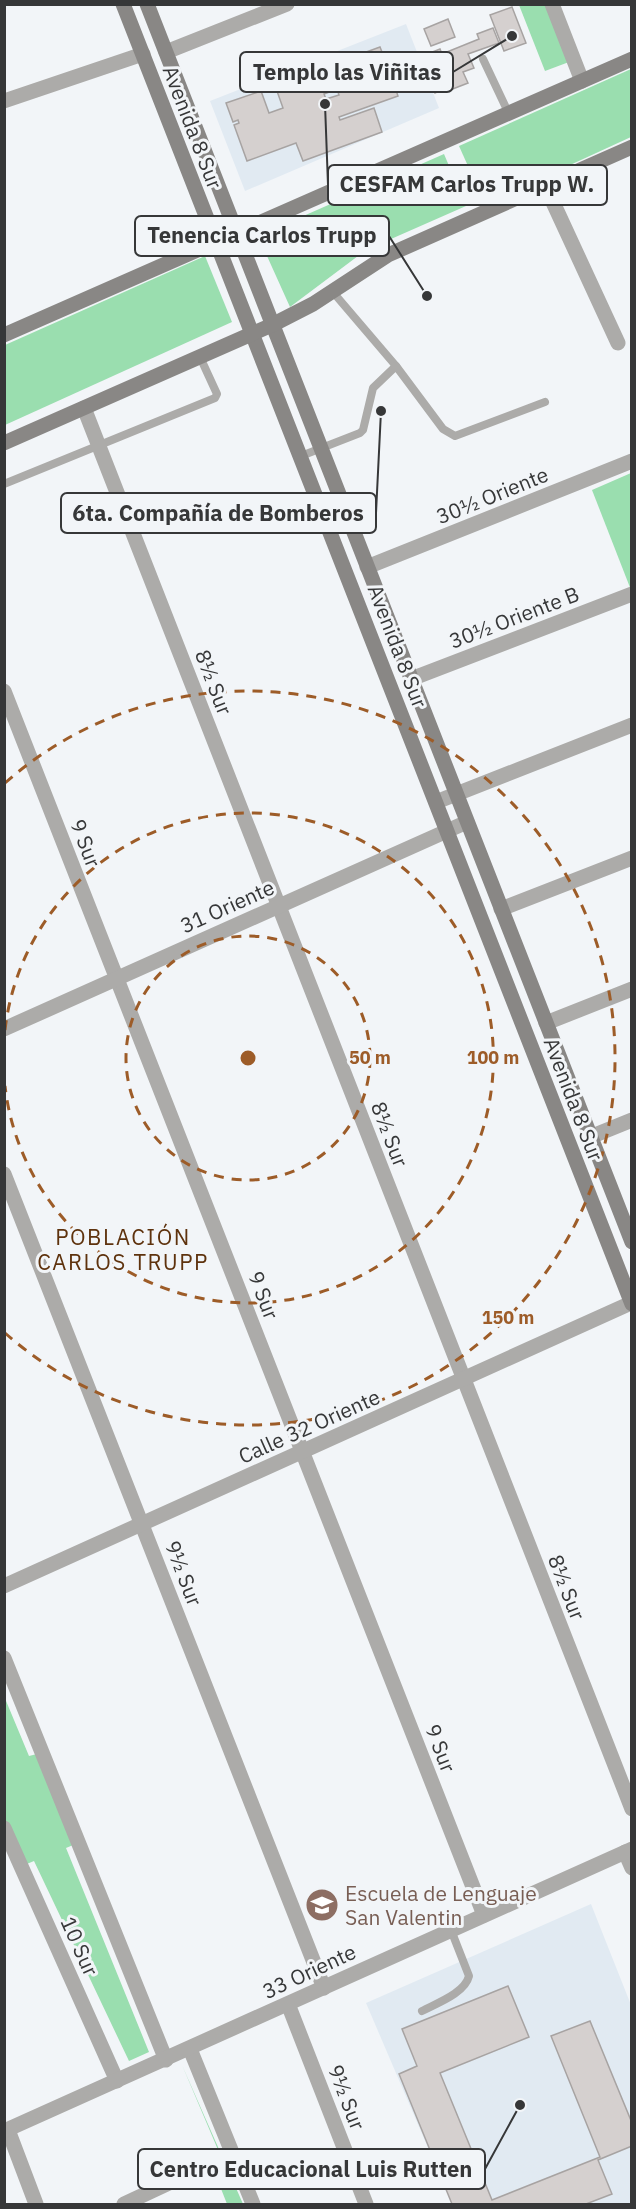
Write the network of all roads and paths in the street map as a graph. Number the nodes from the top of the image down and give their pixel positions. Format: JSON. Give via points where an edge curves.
{"nodes":[{"id":1,"x":123,"y":4,"type":"edge"},
{"id":2,"x":147,"y":4,"type":"edge"},
{"id":3,"x":287,"y":4,"type":"edge"},
{"id":4,"x":552,"y":4,"type":"edge"},
{"id":5,"x":166,"y":52,"type":"junction"},
{"id":6,"x":143,"y":54,"type":"junction"},
{"id":7,"x":483,"y":59,"type":"dead end"},
{"id":8,"x":632,"y":59,"type":"edge"},
{"id":9,"x":582,"y":81,"type":"junction"},
{"id":10,"x":4,"y":101,"type":"edge"},
{"id":11,"x":509,"y":114,"type":"junction"},
{"id":12,"x":632,"y":147,"type":"edge"},
{"id":13,"x":545,"y":185,"type":"junction"},
{"id":14,"x":237,"y":233,"type":"junction"},
{"id":15,"x":214,"y":242,"type":"junction"},
{"id":16,"x":332,"y":291,"type":"junction"},
{"id":17,"x":272,"y":325,"type":"junction"},
{"id":18,"x":253,"y":333,"type":"junction"},
{"id":19,"x":4,"y":335,"type":"edge"},
{"id":20,"x":618,"y":343,"type":"dead end"},
{"id":21,"x":200,"y":357,"type":"junction"},
{"id":22,"x":396,"y":366,"type":"junction"},
{"id":23,"x":545,"y":402,"type":"dead end"},
{"id":24,"x":84,"y":408,"type":"junction"},
{"id":25,"x":4,"y":443,"type":"edge"},
{"id":26,"x":98,"y":444,"type":"junction"},
{"id":27,"x":321,"y":448,"type":"junction"},
{"id":28,"x":301,"y":456,"type":"junction"},
{"id":29,"x":632,"y":461,"type":"edge"},
{"id":30,"x":4,"y":484,"type":"edge"},
{"id":31,"x":367,"y":567,"type":"junction"},
{"id":32,"x":632,"y":594,"type":"edge"},
{"id":33,"x":411,"y":679,"type":"junction"},
{"id":34,"x":4,"y":692,"type":"edge"},
{"id":35,"x":632,"y":725,"type":"edge"},
{"id":36,"x":456,"y":794,"type":"junction"},
{"id":37,"x":436,"y":802,"type":"junction"},
{"id":38,"x":467,"y":822,"type":"junction"},
{"id":39,"x":447,"y":830,"type":"junction"},
{"id":40,"x":632,"y":858,"type":"edge"},
{"id":41,"x":279,"y":906,"type":"junction"},
{"id":42,"x":501,"y":909,"type":"junction"},
{"id":43,"x":117,"y":978,"type":"junction"},
{"id":44,"x":632,"y":989,"type":"edge"},
{"id":45,"x":546,"y":1023,"type":"junction"},
{"id":46,"x":4,"y":1029,"type":"edge"},
{"id":47,"x":632,"y":1120,"type":"edge"},
{"id":48,"x":590,"y":1137,"type":"junction"},
{"id":49,"x":4,"y":1174,"type":"edge"},
{"id":50,"x":632,"y":1242,"type":"edge"},
{"id":51,"x":631,"y":1304,"type":"edge"},
{"id":52,"x":464,"y":1379,"type":"junction"},
{"id":53,"x":302,"y":1452,"type":"junction"},
{"id":54,"x":142,"y":1524,"type":"junction"},
{"id":55,"x":4,"y":1586,"type":"edge"},
{"id":56,"x":4,"y":1658,"type":"edge"},
{"id":57,"x":632,"y":1809,"type":"edge"},
{"id":58,"x":4,"y":1828,"type":"edge"},
{"id":59,"x":628,"y":1851,"type":"edge"},
{"id":60,"x":632,"y":1868,"type":"edge"},
{"id":61,"x":484,"y":1914,"type":"junction"},
{"id":62,"x":450,"y":1930,"type":"junction"},
{"id":63,"x":324,"y":1988,"type":"junction"},
{"id":64,"x":288,"y":2004,"type":"junction"},
{"id":65,"x":422,"y":2011,"type":"dead end"},
{"id":66,"x":190,"y":2049,"type":"junction"},
{"id":67,"x":165,"y":2060,"type":"junction"},
{"id":68,"x":117,"y":2081,"type":"junction"},
{"id":69,"x":6,"y":2131,"type":"edge"},
{"id":70,"x":233,"y":2156,"type":"junction"},
{"id":71,"x":36,"y":2205,"type":"edge"},
{"id":72,"x":124,"y":2205,"type":"edge"},
{"id":73,"x":253,"y":2205,"type":"edge"},
{"id":74,"x":366,"y":2205,"type":"edge"}],
"edges":[{"from":1,"to":6,"type":"street","name":"Avenida 8 Sur"},
{"from":2,"to":5,"type":"street","name":"Avenida 8 Sur"},
{"from":3,"to":5,"type":"street"},
{"from":4,"to":9,"type":"street"},
{"from":5,"to":14,"type":"street","name":"Avenida 8 Sur"},
{"from":6,"to":10,"type":"street"},
{"from":6,"to":15,"type":"street","name":"Avenida 8 Sur"},
{"from":7,"to":11,"type":"lane"},
{"from":8,"to":9,"type":"street"},
{"from":9,"to":11,"type":"street"},
{"from":11,"to":14,"type":"street"},
{"from":12,"to":13,"type":"street"},
{"from":13,"to":16,"type":"street","via":[[388,255]]},
{"from":13,"to":20,"type":"street"},
{"from":14,"to":15,"type":"street"},
{"from":14,"to":17,"type":"street","name":"Avenida 8 Sur"},
{"from":15,"to":18,"type":"street","name":"Avenida 8 Sur"},
{"from":15,"to":19,"type":"street"},
{"from":16,"to":17,"type":"street"},
{"from":16,"to":22,"type":"lane"},
{"from":17,"to":18,"type":"street"},
{"from":17,"to":27,"type":"street","name":"Avenida 8 Sur"},
{"from":18,"to":21,"type":"street"},
{"from":18,"to":28,"type":"street","name":"Avenida 8 Sur"},
{"from":21,"to":24,"type":"street"},
{"from":21,"to":26,"type":"lane","via":[[216,398]]},
{"from":22,"to":23,"type":"lane","via":[[443,429],[455,436]]},
{"from":22,"to":27,"type":"lane","via":[[373,388],[363,430]]},
{"from":24,"to":25,"type":"street"},
{"from":24,"to":26,"type":"street","name":"8½ Sur"},
{"from":26,"to":30,"type":"lane"},
{"from":26,"to":41,"type":"street","name":"8½ Sur"},
{"from":27,"to":28,"type":"lane"},
{"from":27,"to":31,"type":"street","name":"Avenida 8 Sur"},
{"from":28,"to":37,"type":"street","name":"Avenida 8 Sur"},
{"from":29,"to":31,"type":"street","name":"30½ Oriente"},
{"from":31,"to":33,"type":"street","name":"Avenida 8 Sur"},
{"from":32,"to":33,"type":"street","name":"30½ Oriente B"},
{"from":33,"to":36,"type":"street","name":"Avenida 8 Sur"},
{"from":34,"to":43,"type":"street","name":"9 Sur"},
{"from":35,"to":36,"type":"street"},
{"from":36,"to":37,"type":"street"},
{"from":36,"to":38,"type":"street","name":"Avenida 8 Sur"},
{"from":37,"to":39,"type":"street","name":"Avenida 8 Sur"},
{"from":38,"to":39,"type":"street","name":"31 Oriente"},
{"from":38,"to":42,"type":"street","name":"Avenida 8 Sur"},
{"from":39,"to":41,"type":"street","name":"31 Oriente"},
{"from":39,"to":51,"type":"street","name":"Avenida 8 Sur"},
{"from":40,"to":42,"type":"street"},
{"from":41,"to":43,"type":"street","name":"31 Oriente"},
{"from":41,"to":52,"type":"street","name":"8½ Sur"},
{"from":42,"to":45,"type":"street","name":"Avenida 8 Sur"},
{"from":43,"to":46,"type":"street","name":"31 Oriente"},
{"from":43,"to":53,"type":"street","name":"9 Sur"},
{"from":44,"to":45,"type":"street"},
{"from":45,"to":48,"type":"street","name":"Avenida 8 Sur"},
{"from":47,"to":48,"type":"street"},
{"from":48,"to":50,"type":"street","name":"Avenida 8 Sur"},
{"from":49,"to":54,"type":"street","name":"9½ Sur"},
{"from":51,"to":52,"type":"street","name":"Calle 32 Oriente"},
{"from":52,"to":53,"type":"street","name":"Calle 32 Oriente"},
{"from":52,"to":57,"type":"street","name":"8½ Sur"},
{"from":53,"to":54,"type":"street","name":"Calle 32 Oriente"},
{"from":53,"to":61,"type":"street","name":"9 Sur"},
{"from":54,"to":55,"type":"street","name":"Calle 32 Oriente"},
{"from":54,"to":63,"type":"street","name":"9½ Sur"},
{"from":56,"to":67,"type":"street"},
{"from":58,"to":68,"type":"street","name":"10 Sur"},
{"from":59,"to":60,"type":"street"},
{"from":59,"to":61,"type":"street","name":"33 Oriente"},
{"from":61,"to":62,"type":"street","name":"33 Oriente"},
{"from":62,"to":63,"type":"street","name":"33 Oriente"},
{"from":62,"to":65,"type":"lane","via":[[468,1982]]},
{"from":63,"to":64,"type":"street","name":"33 Oriente"},
{"from":64,"to":66,"type":"street","name":"33 Oriente"},
{"from":64,"to":74,"type":"street","name":"9½ Sur"},
{"from":66,"to":67,"type":"street","name":"33 Oriente"},
{"from":66,"to":70,"type":"street"},
{"from":67,"to":68,"type":"street","name":"33 Oriente"},
{"from":68,"to":69,"type":"street","name":"33 Oriente"},
{"from":69,"to":71,"type":"street"},
{"from":70,"to":72,"type":"street"},
{"from":70,"to":73,"type":"street"}]}
